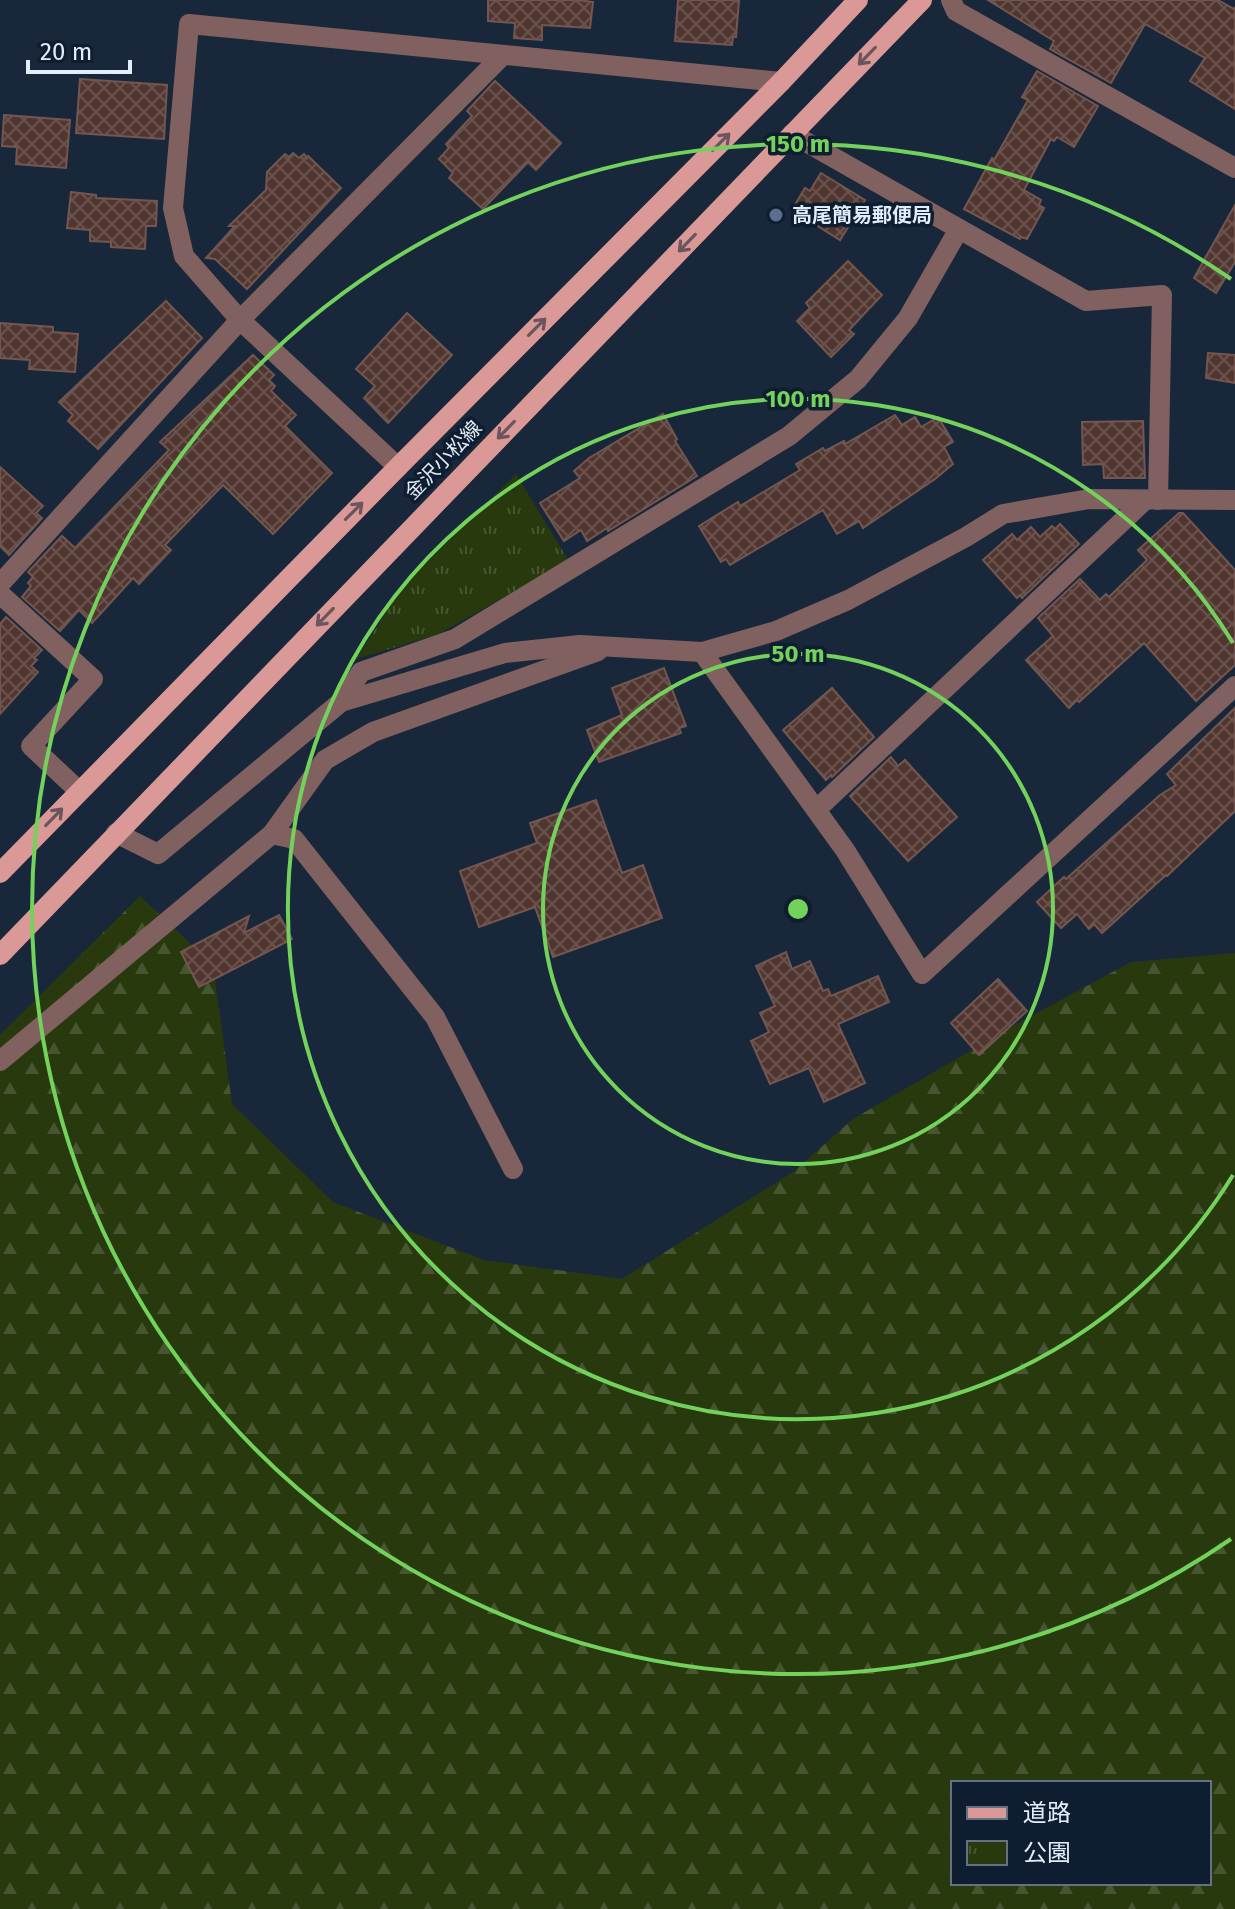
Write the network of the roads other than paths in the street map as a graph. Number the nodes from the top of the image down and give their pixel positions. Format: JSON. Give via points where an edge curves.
{"nodes":[{"id":1,"x":858,"y":0,"type":"edge"},
{"id":2,"x":922,"y":0,"type":"edge"},
{"id":3,"x":951,"y":0,"type":"edge"},
{"id":4,"x":502,"y":56,"type":"junction"},
{"id":5,"x":781,"y":82,"type":"junction"},
{"id":6,"x":792,"y":134,"type":"junction"},
{"id":7,"x":1235,"y":168,"type":"edge"},
{"id":8,"x":959,"y":229,"type":"junction"},
{"id":9,"x":240,"y":320,"type":"junction"},
{"id":10,"x":398,"y":467,"type":"junction"},
{"id":11,"x":1152,"y":500,"type":"junction"},
{"id":12,"x":1235,"y":500,"type":"edge"},
{"id":13,"x":0,"y":584,"type":"edge"},
{"id":14,"x":0,"y":594,"type":"edge"},
{"id":15,"x":609,"y":647,"type":"junction"},
{"id":16,"x":702,"y":652,"type":"junction"},
{"id":17,"x":1235,"y":686,"type":"edge"},
{"id":18,"x":341,"y":702,"type":"junction"},
{"id":19,"x":79,"y":791,"type":"junction"},
{"id":20,"x":817,"y":809,"type":"junction"},
{"id":21,"x":116,"y":833,"type":"junction"},
{"id":22,"x":272,"y":834,"type":"junction"},
{"id":23,"x":0,"y":873,"type":"edge"},
{"id":24,"x":0,"y":955,"type":"edge"},
{"id":25,"x":0,"y":1061,"type":"edge"},
{"id":26,"x":513,"y":1169,"type":"dead end"}],
"edges":[{"from":1,"to":5,"type":"main road","name":"金沢小松線"},
{"from":2,"to":6,"type":"main road","name":"金沢小松線","one_way":true},
{"from":3,"to":7,"type":"street","via":[[956,11]]},
{"from":4,"to":5,"type":"street"},
{"from":4,"to":9,"type":"street"},
{"from":4,"to":9,"type":"street","via":[[189,24],[173,208],[184,256]]},
{"from":10,"to":5,"type":"main road","name":"金沢小松線","one_way":true},
{"from":6,"to":8,"type":"street"},
{"from":6,"to":21,"type":"main road","name":"金沢小松線","one_way":true},
{"from":8,"to":11,"type":"street","via":[[1086,301],[1162,295]]},
{"from":8,"to":18,"type":"street","via":[[908,318],[878,355],[858,379],[789,436],[455,639],[361,672]]},
{"from":9,"to":10,"type":"street"},
{"from":9,"to":13,"type":"street"},
{"from":19,"to":10,"type":"main road","name":"金沢小松線","one_way":true},
{"from":11,"to":12,"type":"street"},
{"from":11,"to":16,"type":"street","via":[[1089,499],[1003,514],[848,600],[776,631]]},
{"from":11,"to":20,"type":"street"},
{"from":14,"to":19,"type":"street","via":[[93,679],[31,746]]},
{"from":15,"to":16,"type":"street"},
{"from":15,"to":18,"type":"street","via":[[505,653]]},
{"from":15,"to":22,"type":"street","via":[[373,732],[325,760]]},
{"from":16,"to":20,"type":"street"},
{"from":17,"to":20,"type":"street","via":[[922,974]]},
{"from":18,"to":21,"type":"street","via":[[158,854]]},
{"from":23,"to":19,"type":"main road","name":"金沢小松線","one_way":true},
{"from":21,"to":24,"type":"main road","name":"金沢小松線"},
{"from":22,"to":25,"type":"street"},
{"from":22,"to":26,"type":"street","via":[[294,839],[435,1017]]}]}
